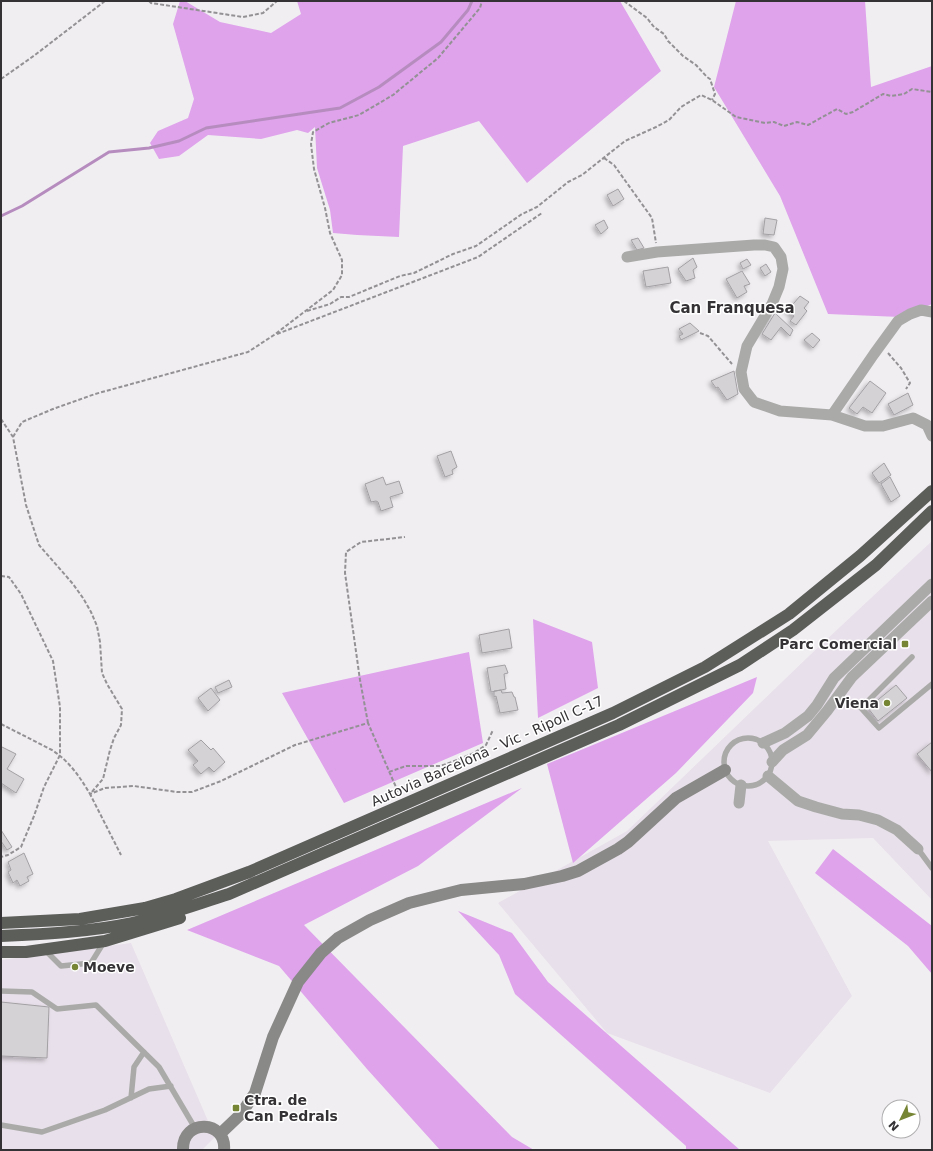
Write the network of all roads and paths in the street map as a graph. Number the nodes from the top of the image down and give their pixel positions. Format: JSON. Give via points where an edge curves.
{"nodes":[{"id":1,"x":101,"y":1,"type":"edge"},
{"id":2,"x":105,"y":1,"type":"edge"},
{"id":3,"x":149,"y":1,"type":"edge"},
{"id":4,"x":276,"y":1,"type":"edge"},
{"id":5,"x":482,"y":1,"type":"edge"},
{"id":6,"x":624,"y":1,"type":"edge"},
{"id":7,"x":99,"y":6,"type":"junction"},
{"id":8,"x":1,"y":79,"type":"edge"},
{"id":9,"x":932,"y":92,"type":"edge"},
{"id":10,"x":712,"y":100,"type":"junction"},
{"id":11,"x":604,"y":158,"type":"junction"},
{"id":12,"x":542,"y":213,"type":"dead end"},
{"id":13,"x":657,"y":252,"type":"junction"},
{"id":14,"x":627,"y":257,"type":"dead end"},
{"id":15,"x":303,"y":312,"type":"junction"},
{"id":16,"x":932,"y":312,"type":"edge"},
{"id":17,"x":700,"y":333,"type":"dead end"},
{"id":18,"x":274,"y":335,"type":"junction"},
{"id":19,"x":878,"y":348,"type":"junction"},
{"id":20,"x":741,"y":372,"type":"junction"},
{"id":21,"x":906,"y":389,"type":"dead end"},
{"id":22,"x":832,"y":415,"type":"junction"},
{"id":23,"x":1,"y":419,"type":"edge"},
{"id":24,"x":932,"y":436,"type":"edge"},
{"id":25,"x":13,"y":437,"type":"junction"},
{"id":26,"x":932,"y":491,"type":"edge"},
{"id":27,"x":932,"y":511,"type":"edge"},
{"id":28,"x":405,"y":537,"type":"dead end"},
{"id":29,"x":1,"y":576,"type":"edge"},
{"id":30,"x":932,"y":584,"type":"edge"},
{"id":31,"x":932,"y":601,"type":"edge"},
{"id":32,"x":912,"y":657,"type":"dead end"},
{"id":33,"x":932,"y":684,"type":"edge"},
{"id":34,"x":368,"y":723,"type":"junction"},
{"id":35,"x":1,"y":724,"type":"edge"},
{"id":36,"x":494,"y":730,"type":"dead end"},
{"id":37,"x":763,"y":743,"type":"junction"},
{"id":38,"x":60,"y":755,"type":"junction"},
{"id":39,"x":772,"y":762,"type":"junction"},
{"id":40,"x":725,"y":770,"type":"junction"},
{"id":41,"x":390,"y":772,"type":"junction"},
{"id":42,"x":768,"y":776,"type":"junction"},
{"id":43,"x":741,"y":785,"type":"junction"},
{"id":44,"x":90,"y":794,"type":"junction"},
{"id":45,"x":404,"y":804,"type":"junction"},
{"id":46,"x":740,"y":804,"type":"dead end"},
{"id":47,"x":918,"y":849,"type":"joint"},
{"id":48,"x":121,"y":855,"type":"dead end"},
{"id":49,"x":1,"y":857,"type":"edge"},
{"id":50,"x":932,"y":868,"type":"edge"},
{"id":51,"x":229,"y":894,"type":"junction"},
{"id":52,"x":1,"y":922,"type":"edge"},
{"id":53,"x":1,"y":936,"type":"edge"},
{"id":54,"x":105,"y":941,"type":"junction"},
{"id":55,"x":45,"y":950,"type":"junction"},
{"id":56,"x":1,"y":952,"type":"edge"},
{"id":57,"x":1,"y":991,"type":"edge"},
{"id":58,"x":144,"y":1052,"type":"junction"},
{"id":59,"x":171,"y":1086,"type":"junction"},
{"id":60,"x":131,"y":1098,"type":"junction"},
{"id":61,"x":1,"y":1125,"type":"edge"},
{"id":62,"x":195,"y":1128,"type":"junction"},
{"id":63,"x":220,"y":1134,"type":"junction"},
{"id":64,"x":183,"y":1150,"type":"edge"},
{"id":65,"x":224,"y":1150,"type":"edge"}],
"edges":[{"from":1,"to":7,"type":"path"},
{"from":2,"to":7,"type":"path"},
{"from":3,"to":4,"type":"path","via":[[243,17],[263,13]]},
{"from":5,"to":15,"type":"path","via":[[480,8],[438,58],[393,95],[359,115],[329,123],[313,132],[311,144],[314,170],[326,208],[330,233],[342,260],[342,275],[333,290]]},
{"from":6,"to":10,"type":"path","via":[[647,18],[683,56],[710,79],[715,94]]},
{"from":7,"to":8,"type":"path"},
{"from":9,"to":10,"type":"path","via":[[912,89],[904,94],[882,94],[853,112],[846,114],[837,109],[808,125],[797,122],[784,126],[774,122],[765,123],[736,117]]},
{"from":10,"to":11,"type":"path","via":[[701,95],[681,107],[669,120],[625,141]]},
{"from":11,"to":13,"type":"path","via":[[614,165],[652,218]]},
{"from":11,"to":15,"type":"path","via":[[537,207],[522,214],[476,246],[414,273]]},
{"from":12,"to":18,"type":"path","via":[[478,257]]},
{"from":13,"to":14,"type":"street"},
{"from":13,"to":20,"type":"street","via":[[765,245],[774,247],[781,257],[783,269],[779,287],[747,346]]},
{"from":15,"to":18,"type":"path"},
{"from":16,"to":19,"type":"street","via":[[921,310],[898,321]]},
{"from":17,"to":20,"type":"path","via":[[708,336]]},
{"from":18,"to":25,"type":"path","via":[[248,352],[96,394],[54,409],[22,422]]},
{"from":19,"to":21,"type":"path","via":[[888,354],[901,368],[910,383]]},
{"from":19,"to":22,"type":"street"},
{"from":20,"to":22,"type":"street","via":[[744,389],[754,402],[780,411]]},
{"from":22,"to":24,"type":"street","via":[[865,426],[883,426],[913,418],[928,425]]},
{"from":23,"to":25,"type":"path"},
{"from":25,"to":44,"type":"path","via":[[26,505],[39,545],[73,584],[91,612],[100,642],[102,673],[122,709],[121,725],[110,750],[103,779]]},
{"from":26,"to":45,"type":"highway","name":"Autovia Barcelona - Vic - Ripoll C-17","via":[[860,556],[789,614],[705,667],[613,713]]},
{"from":27,"to":51,"type":"highway","name":"Autovia Barcelona - Vic - Ripoll C-17","via":[[876,565],[793,630],[740,664],[619,726]]},
{"from":28,"to":34,"type":"path","via":[[360,542],[346,552],[346,573]]},
{"from":29,"to":38,"type":"path","via":[[9,578],[21,594],[53,661],[60,707]]},
{"from":30,"to":37,"type":"street","via":[[834,678],[808,716],[785,733]]},
{"from":31,"to":39,"type":"street","via":[[852,677],[807,734],[783,750]]},
{"from":32,"to":33,"type":"lane","via":[[861,708],[879,728]]},
{"from":34,"to":41,"type":"path"},
{"from":34,"to":44,"type":"path","via":[[295,746],[220,782],[192,792],[134,786],[105,788]]},
{"from":35,"to":38,"type":"path"},
{"from":36,"to":41,"type":"path","via":[[486,745],[452,762],[440,766],[406,766]]},
{"from":37,"to":39,"type":"lane","via":[[768,748]]},
{"from":37,"to":40,"type":"lane","via":[[748,738],[734,742],[725,755]]},
{"from":38,"to":44,"type":"path","via":[[78,774]]},
{"from":38,"to":49,"type":"path","via":[[44,787],[21,847]]},
{"from":39,"to":42,"type":"lane"},
{"from":40,"to":43,"type":"lane","via":[[734,782]]},
{"from":40,"to":63,"type":"street","via":[[676,798],[628,842],[578,871],[524,884],[461,890],[409,902],[338,938],[321,953],[298,982],[273,1037],[255,1093],[241,1114]]},
{"from":41,"to":45,"type":"path"},
{"from":42,"to":43,"type":"lane","via":[[751,786]]},
{"from":42,"to":47,"type":"street","via":[[798,801],[842,814],[878,820],[897,830]]},
{"from":43,"to":46,"type":"street"},
{"from":44,"to":48,"type":"path"},
{"from":45,"to":52,"type":"highway","name":"Autovia Barcelona - Vic - Ripoll C-17","via":[[249,872],[176,899],[145,908],[80,919]]},
{"from":47,"to":50,"type":"lane"},
{"from":51,"to":53,"type":"highway","name":"Autovia Barcelona - Vic - Ripoll C-17","via":[[174,912],[95,930]]},
{"from":51,"to":54,"type":"highway","via":[[215,907]]},
{"from":54,"to":55,"type":"highway"},
{"from":54,"to":55,"type":"lane","via":[[91,963],[61,966]]},
{"from":55,"to":56,"type":"highway"},
{"from":57,"to":58,"type":"lane","via":[[32,992],[57,1009],[96,1005]]},
{"from":58,"to":59,"type":"lane","via":[[159,1067]]},
{"from":58,"to":60,"type":"lane","via":[[134,1068]]},
{"from":59,"to":60,"type":"lane","via":[[149,1090]]},
{"from":59,"to":62,"type":"lane"},
{"from":60,"to":61,"type":"lane","via":[[106,1110],[42,1132]]},
{"from":62,"to":63,"type":"street","via":[[208,1127]]},
{"from":62,"to":64,"type":"street","via":[[186,1137]]},
{"from":63,"to":65,"type":"street"}]}
